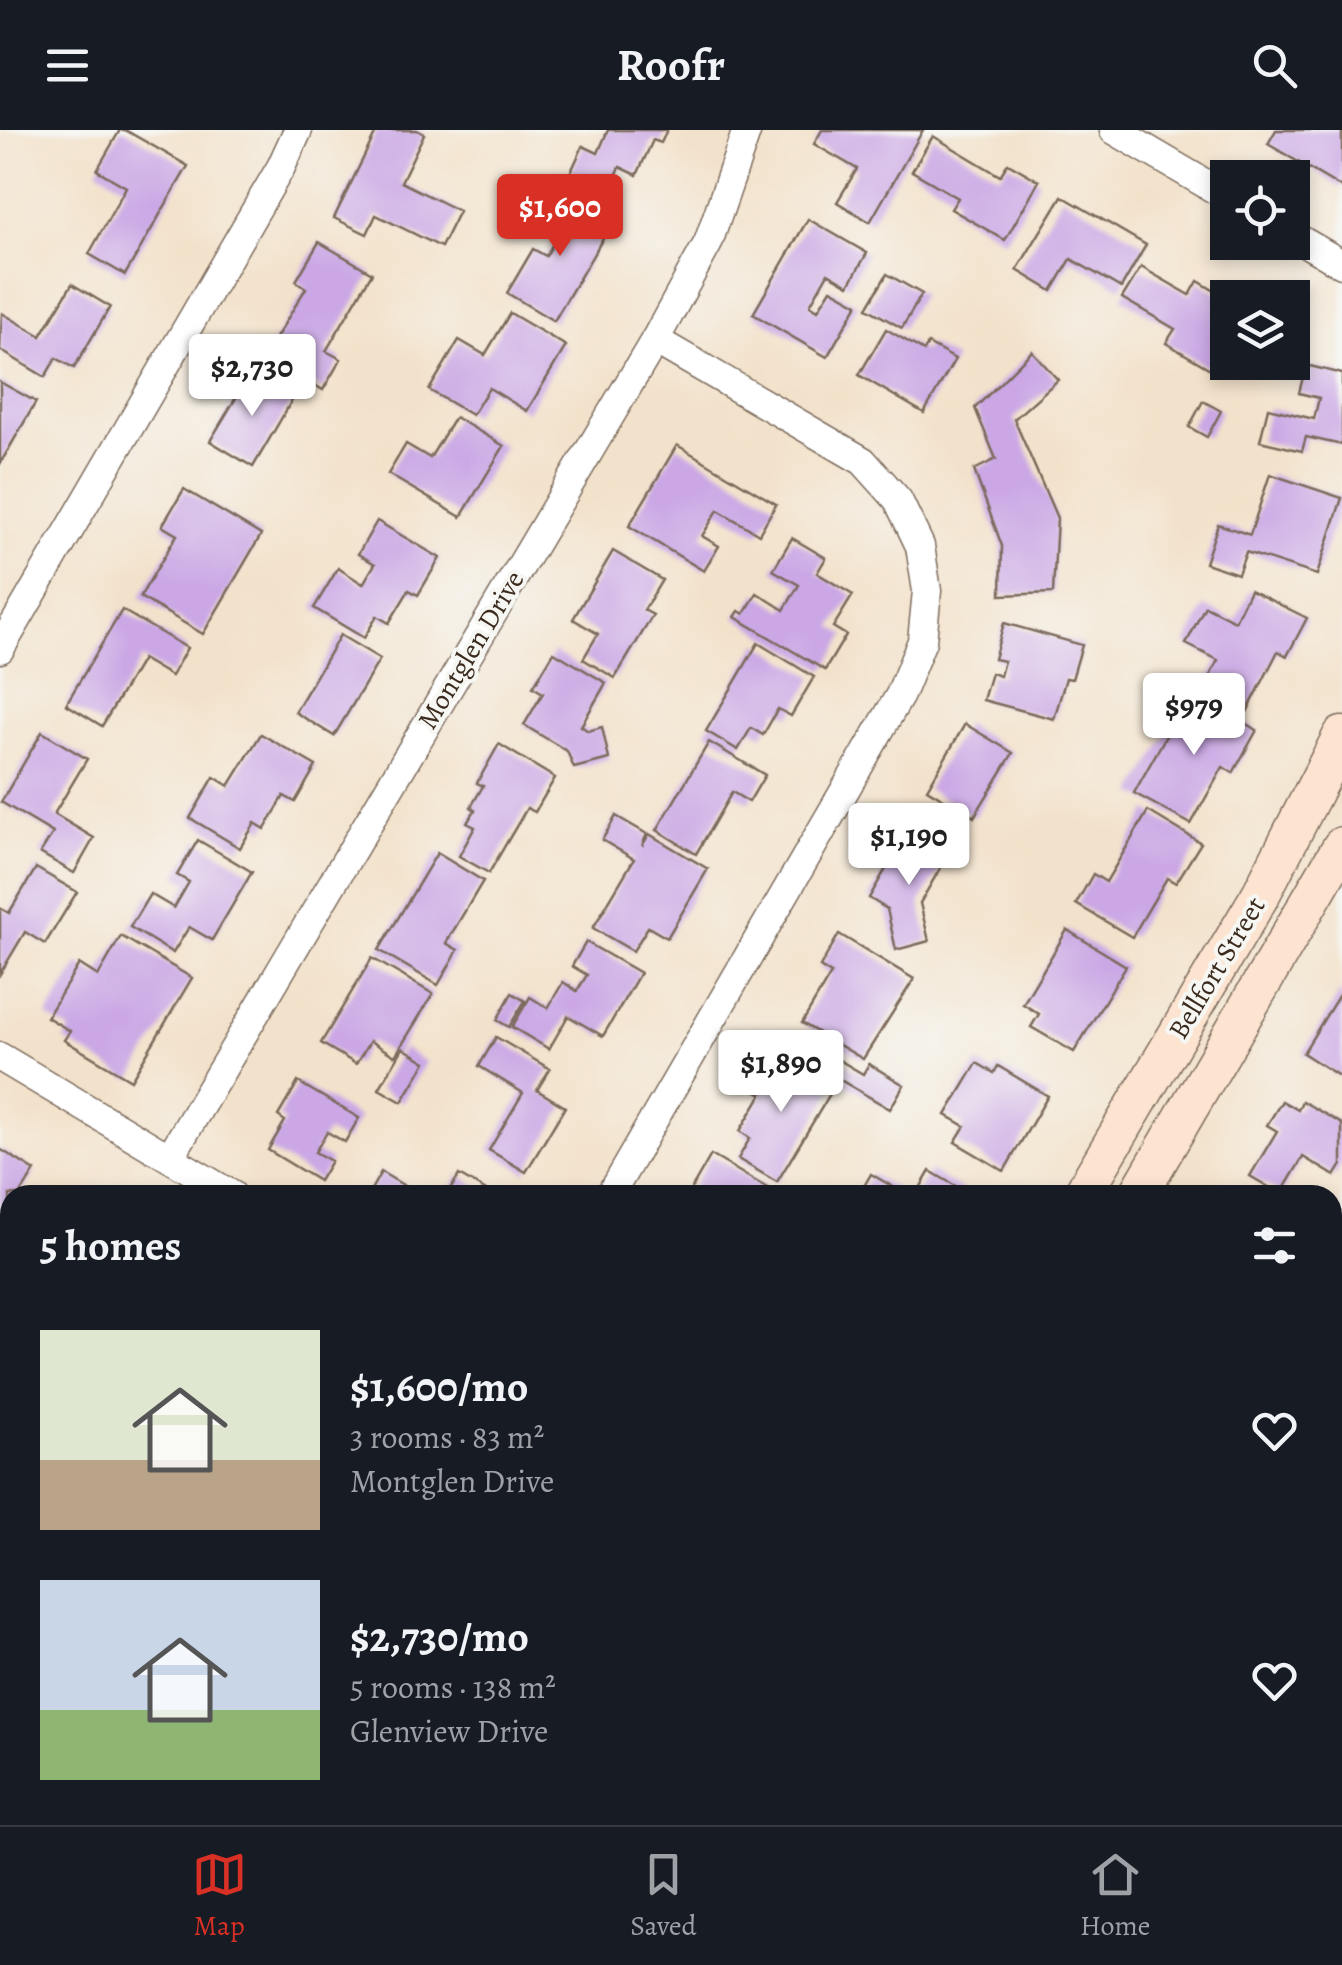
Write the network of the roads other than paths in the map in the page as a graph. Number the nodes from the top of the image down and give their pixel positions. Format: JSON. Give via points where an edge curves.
{"nodes":[{"id":1,"x":298,"y":130,"type":"edge"},
{"id":2,"x":747,"y":130,"type":"edge"},
{"id":3,"x":1114,"y":130,"type":"edge"},
{"id":4,"x":1210,"y":186,"type":"edge"},
{"id":5,"x":1310,"y":245,"type":"edge"},
{"id":6,"x":1342,"y":264,"type":"edge"},
{"id":7,"x":654,"y":340,"type":"junction"},
{"id":8,"x":0,"y":649,"type":"edge"},
{"id":9,"x":1342,"y":736,"type":"edge"},
{"id":10,"x":1342,"y":846,"type":"edge"},
{"id":11,"x":0,"y":1057,"type":"edge"},
{"id":12,"x":170,"y":1157,"type":"junction"},
{"id":13,"x":216,"y":1185,"type":"edge"},
{"id":14,"x":616,"y":1185,"type":"edge"},
{"id":15,"x":1088,"y":1185,"type":"edge"},
{"id":16,"x":1144,"y":1185,"type":"edge"}],
"edges":[{"from":1,"to":8,"type":"street"},
{"from":2,"to":7,"type":"street","name":"Montglen Drive","via":[[708,243]]},
{"from":3,"to":4,"type":"street"},
{"from":5,"to":6,"type":"street"},
{"from":7,"to":12,"type":"street","name":"Montglen Drive"},
{"from":7,"to":14,"type":"street","via":[[862,461],[898,500],[920,546],[927,591],[922,640],[900,694]]},
{"from":9,"to":15,"type":"main road","name":"Bellfort Street","via":[[1261,894]]},
{"from":10,"to":16,"type":"main road","name":"Bellfort Street"},
{"from":11,"to":12,"type":"street"},
{"from":12,"to":13,"type":"street"}]}
